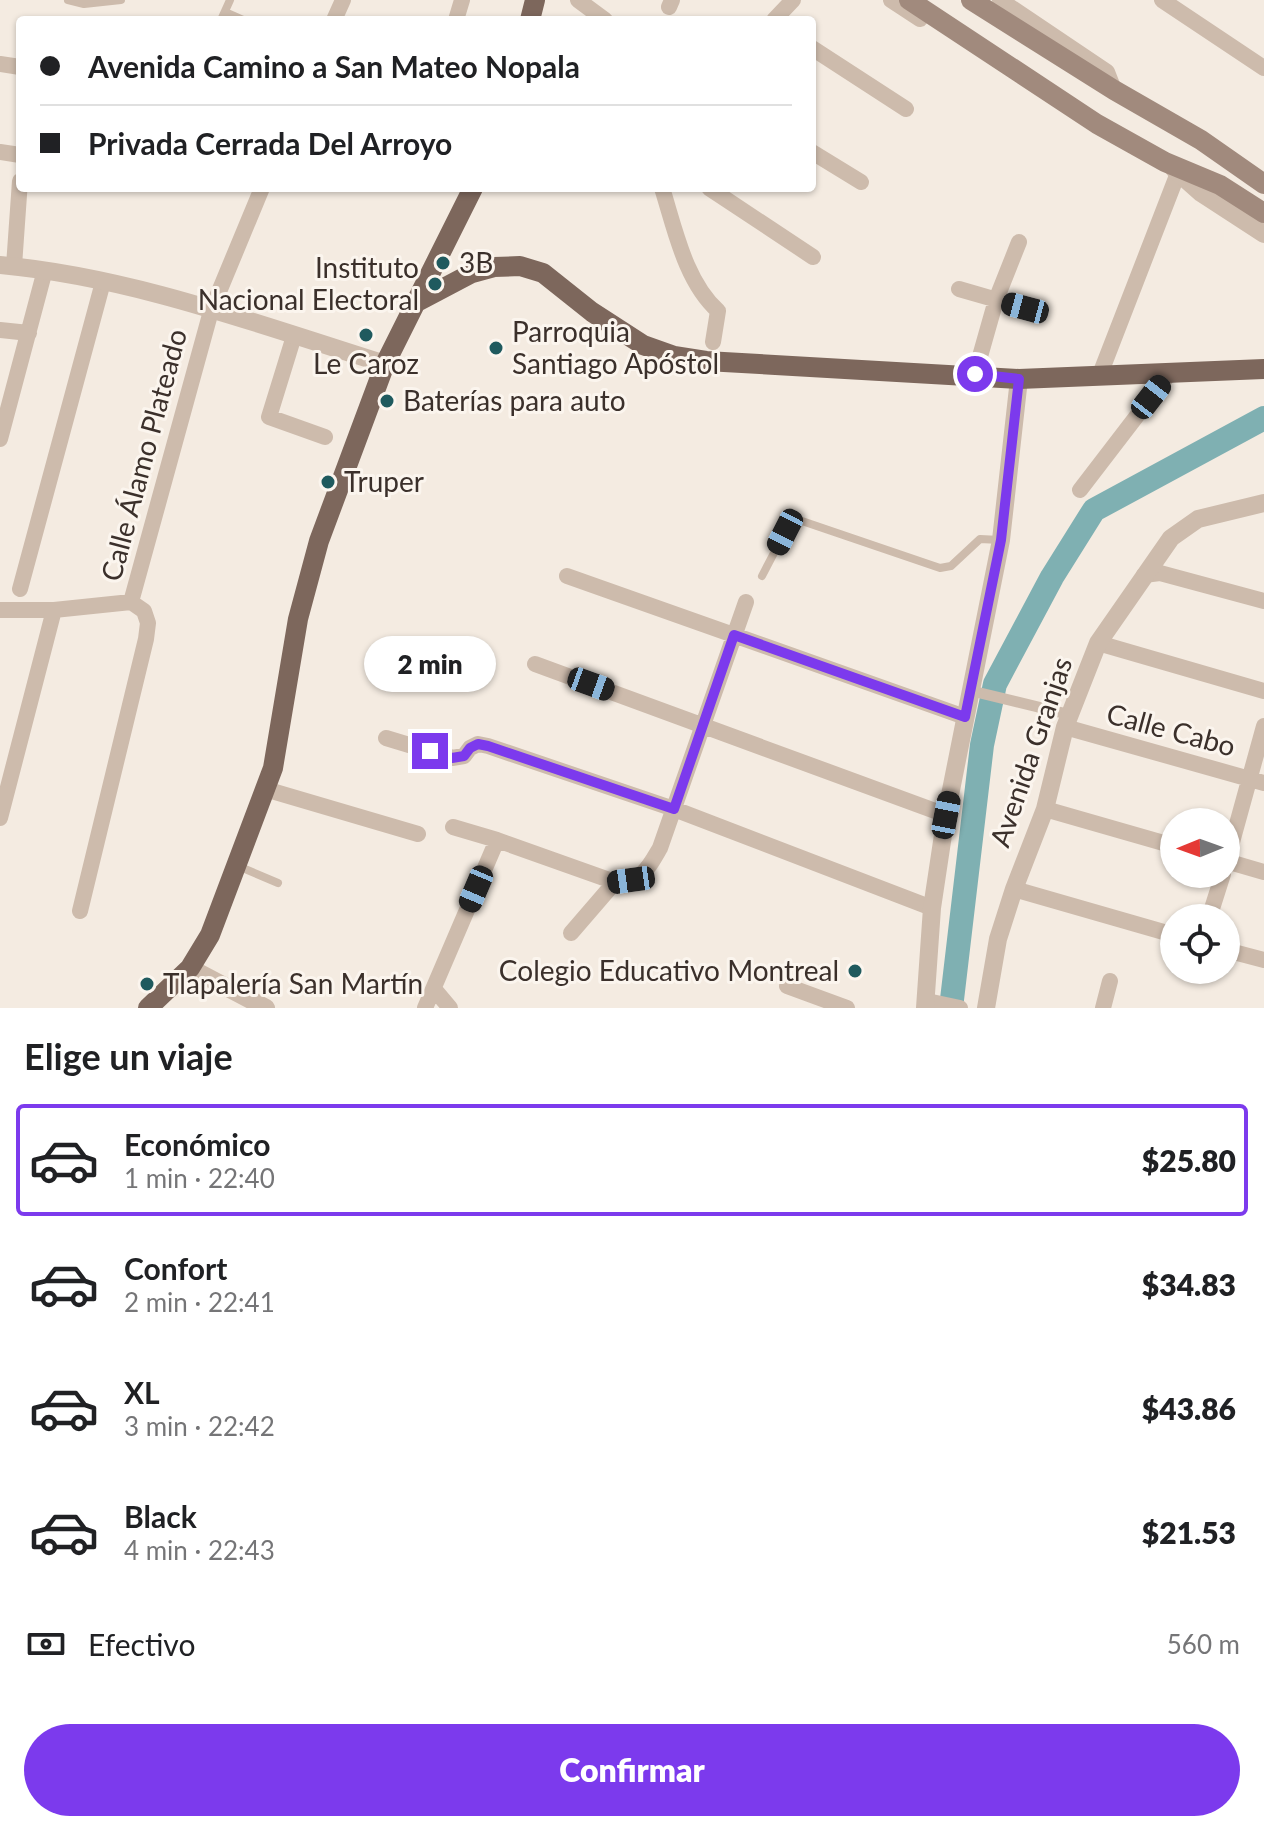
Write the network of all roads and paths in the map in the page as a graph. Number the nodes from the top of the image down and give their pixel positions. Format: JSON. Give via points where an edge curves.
{"nodes":[{"id":1,"x":68,"y":0,"type":"edge"},
{"id":2,"x":121,"y":0,"type":"edge"},
{"id":3,"x":230,"y":0,"type":"edge"},
{"id":4,"x":578,"y":0,"type":"edge"},
{"id":5,"x":793,"y":0,"type":"edge"},
{"id":6,"x":891,"y":0,"type":"edge"},
{"id":7,"x":909,"y":0,"type":"edge"},
{"id":8,"x":971,"y":0,"type":"edge"},
{"id":9,"x":1000,"y":0,"type":"edge"},
{"id":10,"x":1162,"y":0,"type":"edge"},
{"id":11,"x":84,"y":2,"type":"edge"},
{"id":12,"x":223,"y":16,"type":"edge"},
{"id":13,"x":600,"y":16,"type":"edge"},
{"id":14,"x":778,"y":16,"type":"edge"},
{"id":15,"x":816,"y":51,"type":"edge"},
{"id":16,"x":1264,"y":68,"type":"edge"},
{"id":17,"x":1114,"y":90,"type":"junction"},
{"id":18,"x":906,"y":109,"type":"dead end"},
{"id":19,"x":1097,"y":124,"type":"junction"},
{"id":20,"x":1201,"y":140,"type":"junction"},
{"id":21,"x":816,"y":154,"type":"edge"},
{"id":22,"x":1172,"y":167,"type":"junction"},
{"id":23,"x":1264,"y":170,"type":"edge"},
{"id":24,"x":861,"y":182,"type":"dead end"},
{"id":25,"x":1264,"y":184,"type":"edge"},
{"id":26,"x":18,"y":192,"type":"edge"},
{"id":27,"x":260,"y":192,"type":"edge"},
{"id":28,"x":471,"y":192,"type":"edge"},
{"id":29,"x":663,"y":192,"type":"edge"},
{"id":30,"x":715,"y":192,"type":"edge"},
{"id":31,"x":1264,"y":213,"type":"edge"},
{"id":32,"x":1264,"y":234,"type":"edge"},
{"id":33,"x":1019,"y":242,"type":"dead end"},
{"id":34,"x":813,"y":257,"type":"dead end"},
{"id":35,"x":7,"y":266,"type":"edge"},
{"id":36,"x":45,"y":270,"type":"junction"},
{"id":37,"x":103,"y":282,"type":"junction"},
{"id":38,"x":959,"y":289,"type":"dead end"},
{"id":39,"x":996,"y":300,"type":"junction"},
{"id":40,"x":417,"y":302,"type":"junction"},
{"id":41,"x":1025,"y":308,"type":"dead end"},
{"id":42,"x":211,"y":311,"type":"junction"},
{"id":43,"x":0,"y":330,"type":"edge"},
{"id":44,"x":29,"y":333,"type":"junction"},
{"id":45,"x":294,"y":336,"type":"junction"},
{"id":46,"x":713,"y":342,"type":"dead end"},
{"id":47,"x":385,"y":364,"type":"junction"},
{"id":48,"x":1264,"y":369,"type":"edge"},
{"id":49,"x":975,"y":374,"type":"junction"},
{"id":50,"x":1169,"y":374,"type":"junction"},
{"id":51,"x":1099,"y":377,"type":"junction"},
{"id":52,"x":1019,"y":379,"type":"junction"},
{"id":53,"x":325,"y":437,"type":"dead end"},
{"id":54,"x":0,"y":439,"type":"edge"},
{"id":55,"x":1080,"y":490,"type":"dead end"},
{"id":56,"x":1264,"y":503,"type":"edge"},
{"id":57,"x":1001,"y":540,"type":"junction"},
{"id":58,"x":1144,"y":575,"type":"junction"},
{"id":59,"x":567,"y":576,"type":"dead end"},
{"id":60,"x":762,"y":576,"type":"dead end"},
{"id":61,"x":20,"y":589,"type":"dead end"},
{"id":62,"x":1264,"y":601,"type":"edge"},
{"id":63,"x":131,"y":602,"type":"junction"},
{"id":64,"x":746,"y":602,"type":"dead end"},
{"id":65,"x":0,"y":610,"type":"edge"},
{"id":66,"x":54,"y":610,"type":"junction"},
{"id":67,"x":734,"y":635,"type":"junction"},
{"id":68,"x":1098,"y":643,"type":"junction"},
{"id":69,"x":535,"y":664,"type":"dead end"},
{"id":70,"x":1264,"y":691,"type":"edge"},
{"id":71,"x":976,"y":692,"type":"junction"},
{"id":72,"x":965,"y":717,"type":"junction"},
{"id":73,"x":1068,"y":721,"type":"junction"},
{"id":74,"x":704,"y":724,"type":"junction"},
{"id":75,"x":1264,"y":726,"type":"edge"},
{"id":76,"x":386,"y":738,"type":"dead end"},
{"id":77,"x":1256,"y":781,"type":"edge"},
{"id":78,"x":265,"y":789,"type":"junction"},
{"id":79,"x":674,"y":809,"type":"junction"},
{"id":80,"x":1045,"y":809,"type":"junction"},
{"id":81,"x":946,"y":815,"type":"junction"},
{"id":82,"x":0,"y":818,"type":"edge"},
{"id":83,"x":1240,"y":824,"type":"edge"},
{"id":84,"x":453,"y":827,"type":"dead end"},
{"id":85,"x":418,"y":834,"type":"dead end"},
{"id":86,"x":497,"y":840,"type":"junction"},
{"id":87,"x":1160,"y":842,"type":"edge"},
{"id":88,"x":237,"y":866,"type":"junction"},
{"id":89,"x":1240,"y":866,"type":"edge"},
{"id":90,"x":1264,"y":872,"type":"edge"},
{"id":91,"x":615,"y":882,"type":"junction"},
{"id":92,"x":278,"y":883,"type":"dead end"},
{"id":93,"x":1014,"y":889,"type":"junction"},
{"id":94,"x":932,"y":908,"type":"junction"},
{"id":95,"x":80,"y":911,"type":"dead end"},
{"id":96,"x":1160,"y":931,"type":"edge"},
{"id":97,"x":571,"y":933,"type":"dead end"},
{"id":98,"x":1240,"y":954,"type":"edge"},
{"id":99,"x":1264,"y":960,"type":"edge"},
{"id":100,"x":190,"y":968,"type":"junction"},
{"id":101,"x":1110,"y":981,"type":"dead end"},
{"id":102,"x":787,"y":986,"type":"dead end"},
{"id":103,"x":434,"y":989,"type":"junction"},
{"id":104,"x":930,"y":1004,"type":"edge"},
{"id":105,"x":148,"y":1008,"type":"edge"},
{"id":106,"x":266,"y":1008,"type":"edge"},
{"id":107,"x":425,"y":1008,"type":"edge"},
{"id":108,"x":450,"y":1008,"type":"edge"},
{"id":109,"x":847,"y":1008,"type":"edge"},
{"id":110,"x":960,"y":1008,"type":"edge"},
{"id":111,"x":986,"y":1008,"type":"edge"},
{"id":112,"x":1103,"y":1008,"type":"edge"}],
"edges":[{"from":1,"to":11,"type":"lane"},
{"from":2,"to":11,"type":"lane"},
{"from":3,"to":12,"type":"lane"},
{"from":4,"to":13,"type":"street"},
{"from":5,"to":14,"type":"street"},
{"from":6,"to":19,"type":"street","via":[[1076,120]]},
{"from":7,"to":19,"type":"main road"},
{"from":8,"to":17,"type":"main road"},
{"from":9,"to":17,"type":"street","via":[[1107,72]]},
{"from":10,"to":16,"type":"street"},
{"from":15,"to":18,"type":"street"},
{"from":17,"to":20,"type":"main road"},
{"from":19,"to":22,"type":"main road"},
{"from":20,"to":23,"type":"street"},
{"from":20,"to":25,"type":"main road"},
{"from":21,"to":24,"type":"street"},
{"from":22,"to":31,"type":"main road","via":[[1220,185]]},
{"from":22,"to":32,"type":"street"},
{"from":22,"to":51,"type":"street"},
{"from":26,"to":35,"type":"street"},
{"from":27,"to":42,"type":"street","name":"Calle Álamo Plateado"},
{"from":28,"to":40,"type":"main road"},
{"from":29,"to":46,"type":"street","via":[[704,299],[725,311]]},
{"from":30,"to":34,"type":"street"},
{"from":33,"to":39,"type":"street"},
{"from":35,"to":36,"type":"street"},
{"from":36,"to":37,"type":"street"},
{"from":36,"to":44,"type":"street"},
{"from":37,"to":42,"type":"street"},
{"from":37,"to":61,"type":"street"},
{"from":38,"to":39,"type":"street"},
{"from":39,"to":41,"type":"street"},
{"from":39,"to":49,"type":"street"},
{"from":40,"to":47,"type":"main road"},
{"from":40,"to":49,"type":"main road","via":[[472,273],[520,266],[543,273],[643,345],[674,356]]},
{"from":42,"to":45,"type":"street"},
{"from":42,"to":63,"type":"street","name":"Calle Álamo Plateado"},
{"from":43,"to":44,"type":"street"},
{"from":44,"to":54,"type":"street"},
{"from":45,"to":47,"type":"street"},
{"from":45,"to":53,"type":"street","via":[[269,417]]},
{"from":47,"to":78,"type":"main road","via":[[319,541]]},
{"from":48,"to":50,"type":"main road"},
{"from":49,"to":52,"type":"main road"},
{"from":50,"to":51,"type":"main road"},
{"from":50,"to":55,"type":"street"},
{"from":51,"to":52,"type":"main road"},
{"from":52,"to":57,"type":"street"},
{"from":56,"to":58,"type":"street","name":"Avenida Granjas","via":[[1198,519],[1171,538]]},
{"from":57,"to":60,"type":"lane","via":[[980,539],[951,566],[940,568],[799,520],[785,532]]},
{"from":57,"to":71,"type":"street"},
{"from":58,"to":62,"type":"street","via":[[1160,573]]},
{"from":58,"to":68,"type":"street","name":"Avenida Granjas"},
{"from":59,"to":67,"type":"street"},
{"from":63,"to":66,"type":"street"},
{"from":63,"to":95,"type":"street","via":[[144,611],[146,639]]},
{"from":64,"to":67,"type":"street"},
{"from":65,"to":66,"type":"street"},
{"from":66,"to":82,"type":"street"},
{"from":67,"to":72,"type":"street"},
{"from":67,"to":74,"type":"street"},
{"from":68,"to":70,"type":"street"},
{"from":68,"to":73,"type":"street","name":"Avenida Granjas"},
{"from":69,"to":74,"type":"street"},
{"from":71,"to":72,"type":"street"},
{"from":71,"to":73,"type":"street"},
{"from":72,"to":81,"type":"street"},
{"from":73,"to":77,"type":"street","name":"Calle Cabo"},
{"from":73,"to":80,"type":"street","name":"Avenida Granjas"},
{"from":74,"to":79,"type":"street"},
{"from":74,"to":81,"type":"street"},
{"from":75,"to":77,"type":"street"},
{"from":76,"to":79,"type":"street","via":[[452,758],[478,744],[488,746]]},
{"from":77,"to":83,"type":"street"},
{"from":78,"to":85,"type":"street"},
{"from":78,"to":88,"type":"main road"},
{"from":79,"to":91,"type":"street","via":[[645,874]]},
{"from":79,"to":94,"type":"street"},
{"from":80,"to":87,"type":"street"},
{"from":80,"to":93,"type":"street","name":"Avenida Granjas"},
{"from":81,"to":94,"type":"street"},
{"from":84,"to":86,"type":"street"},
{"from":86,"to":91,"type":"street"},
{"from":86,"to":103,"type":"street"},
{"from":88,"to":92,"type":"lane"},
{"from":88,"to":100,"type":"main road","via":[[210,935]]},
{"from":89,"to":90,"type":"street"},
{"from":91,"to":97,"type":"street"},
{"from":93,"to":96,"type":"street"},
{"from":93,"to":111,"type":"street","name":"Avenida Granjas","via":[[998,939]]},
{"from":94,"to":104,"type":"street"},
{"from":98,"to":99,"type":"street"},
{"from":100,"to":105,"type":"main road"},
{"from":100,"to":106,"type":"street"},
{"from":101,"to":112,"type":"street"},
{"from":102,"to":109,"type":"street"},
{"from":103,"to":107,"type":"street"},
{"from":103,"to":108,"type":"street"},
{"from":104,"to":110,"type":"street"}]}
